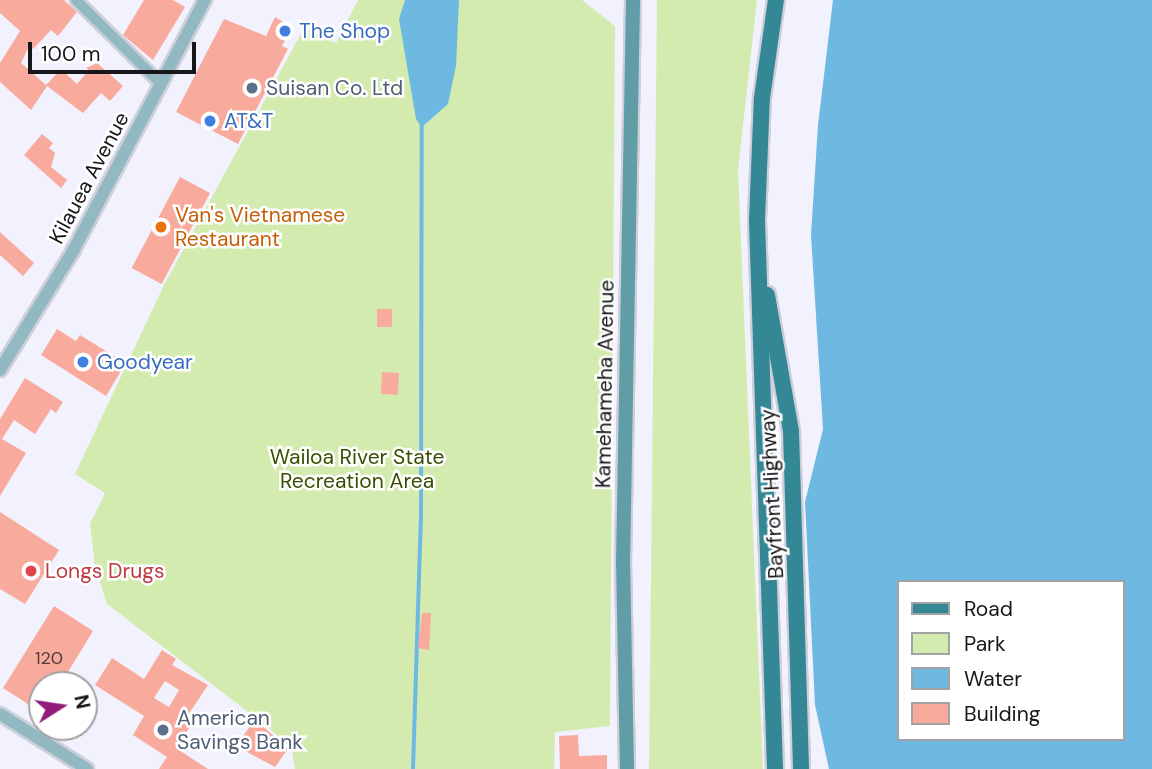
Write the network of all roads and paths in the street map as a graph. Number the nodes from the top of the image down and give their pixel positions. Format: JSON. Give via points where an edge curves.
{"nodes":[{"id":1,"x":76,"y":0,"type":"edge"},
{"id":2,"x":205,"y":0,"type":"edge"},
{"id":3,"x":633,"y":0,"type":"edge"},
{"id":4,"x":776,"y":0,"type":"edge"},
{"id":5,"x":161,"y":84,"type":"junction"},
{"id":6,"x":757,"y":220,"type":"junction"},
{"id":7,"x":0,"y":370,"type":"edge"},
{"id":8,"x":0,"y":714,"type":"edge"},
{"id":9,"x":87,"y":769,"type":"edge"},
{"id":10,"x":627,"y":769,"type":"edge"},
{"id":11,"x":775,"y":769,"type":"edge"},
{"id":12,"x":802,"y":769,"type":"edge"}],
"edges":[{"from":1,"to":5,"type":"street"},
{"from":2,"to":5,"type":"street","name":"Kilauea Avenue"},
{"from":3,"to":10,"type":"main road","name":"Kamehameha Avenue","via":[[623,564]]},
{"from":4,"to":6,"type":"main road","name":"Bayfront Highway","via":[[762,98]]},
{"from":5,"to":7,"type":"street","name":"Kilauea Avenue","via":[[73,251]]},
{"from":6,"to":11,"type":"main road","name":"Bayfront Highway"},
{"from":6,"to":12,"type":"main road","name":"Bayfront Highway","via":[[790,419]]},
{"from":8,"to":9,"type":"street"}]}
